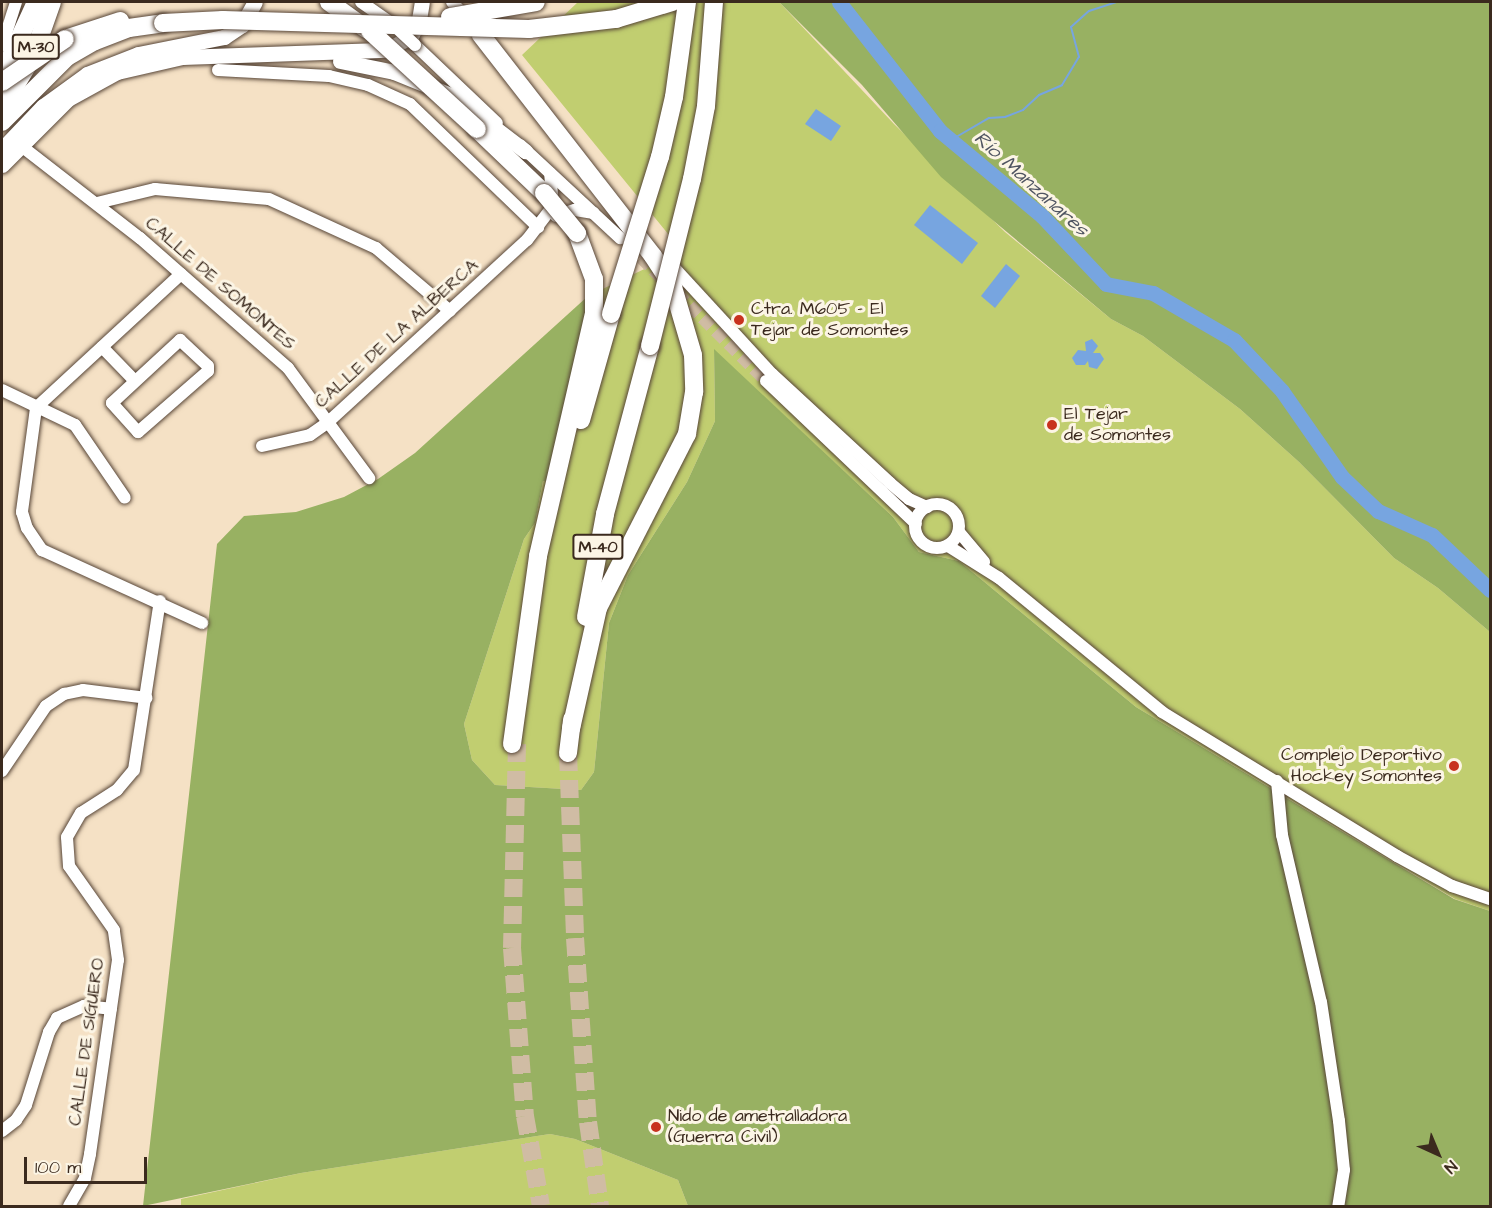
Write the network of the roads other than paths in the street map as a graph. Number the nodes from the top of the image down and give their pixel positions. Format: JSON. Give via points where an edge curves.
{"nodes":[{"id":1,"x":16,"y":2,"type":"edge"},
{"id":2,"x":36,"y":2,"type":"edge"},
{"id":3,"x":52,"y":2,"type":"edge"},
{"id":4,"x":255,"y":2,"type":"edge"},
{"id":5,"x":329,"y":2,"type":"edge"},
{"id":6,"x":361,"y":2,"type":"edge"},
{"id":7,"x":422,"y":2,"type":"edge"},
{"id":8,"x":452,"y":2,"type":"edge"},
{"id":9,"x":536,"y":2,"type":"edge"},
{"id":10,"x":672,"y":2,"type":"edge"},
{"id":11,"x":687,"y":2,"type":"edge"},
{"id":12,"x":714,"y":2,"type":"edge"},
{"id":13,"x":163,"y":18,"type":"junction"},
{"id":14,"x":482,"y":35,"type":"junction"},
{"id":15,"x":2,"y":46,"type":"edge"},
{"id":16,"x":256,"y":56,"type":"junction"},
{"id":17,"x":218,"y":69,"type":"dead end"},
{"id":18,"x":2,"y":76,"type":"edge"},
{"id":19,"x":2,"y":82,"type":"edge"},
{"id":20,"x":2,"y":108,"type":"edge"},
{"id":21,"x":2,"y":122,"type":"edge"},
{"id":22,"x":20,"y":145,"type":"junction"},
{"id":23,"x":2,"y":149,"type":"edge"},
{"id":24,"x":525,"y":151,"type":"junction"},
{"id":25,"x":2,"y":165,"type":"edge"},
{"id":26,"x":550,"y":173,"type":"junction"},
{"id":27,"x":97,"y":203,"type":"junction"},
{"id":28,"x":594,"y":213,"type":"junction"},
{"id":29,"x":540,"y":225,"type":"junction"},
{"id":30,"x":620,"y":238,"type":"tunnel mouth"},
{"id":31,"x":181,"y":274,"type":"junction"},
{"id":32,"x":450,"y":311,"type":"junction"},
{"id":33,"x":102,"y":347,"type":"junction"},
{"id":34,"x":135,"y":381,"type":"junction"},
{"id":35,"x":766,"y":381,"type":"tunnel mouth"},
{"id":36,"x":2,"y":390,"type":"edge"},
{"id":37,"x":36,"y":408,"type":"junction"},
{"id":38,"x":327,"y":423,"type":"junction"},
{"id":39,"x":262,"y":446,"type":"dead end"},
{"id":40,"x":369,"y":478,"type":"dead end"},
{"id":41,"x":125,"y":498,"type":"dead end"},
{"id":42,"x":927,"y":507,"type":"junction"},
{"id":43,"x":916,"y":524,"type":"junction"},
{"id":44,"x":959,"y":532,"type":"junction"},
{"id":45,"x":948,"y":546,"type":"junction"},
{"id":46,"x":999,"y":578,"type":"junction"},
{"id":47,"x":160,"y":601,"type":"junction"},
{"id":48,"x":202,"y":623,"type":"dead end"},
{"id":49,"x":147,"y":698,"type":"junction"},
{"id":50,"x":570,"y":729,"type":"junction"},
{"id":51,"x":568,"y":753,"type":"tunnel mouth"},
{"id":52,"x":2,"y":771,"type":"edge"},
{"id":53,"x":1277,"y":781,"type":"junction"},
{"id":54,"x":1491,"y":900,"type":"edge"},
{"id":55,"x":111,"y":1009,"type":"junction"},
{"id":56,"x":2,"y":1131,"type":"edge"},
{"id":57,"x":69,"y":1206,"type":"edge"},
{"id":58,"x":1338,"y":1206,"type":"edge"}],
"edges":[{"from":1,"to":15,"type":"street"},
{"from":2,"to":18,"type":"highway","number":"M-30"},
{"from":3,"to":20,"type":"highway","number":"M-30","via":[[33,56]]},
{"from":4,"to":23,"type":"main road","via":[[249,17],[234,32],[200,44],[138,54],[87,74],[43,106]]},
{"from":5,"to":11,"type":"highway","number":"M-40","bridge":true,"via":[[370,31],[544,193],[577,233],[594,279],[594,313],[538,556],[514,744],[557,506],[660,157],[674,96]]},
{"from":6,"to":24,"type":"street","bridge":true,"via":[[399,30]]},
{"from":7,"to":16,"type":"main road","via":[[411,36],[387,50]]},
{"from":8,"to":14,"type":"street"},
{"from":9,"to":13,"type":"highway","bridge":true,"via":[[449,16]]},
{"from":10,"to":13,"type":"highway","bridge":true,"via":[[616,19],[529,29]]},
{"from":12,"to":50,"type":"highway","number":"M-40","bridge":true,"via":[[702,127],[605,513]]},
{"from":13,"to":19,"type":"highway","bridge":true,"via":[[96,27],[65,39]]},
{"from":13,"to":21,"type":"highway","via":[[95,41],[67,57]]},
{"from":14,"to":42,"type":"street","via":[[728,330],[890,483]]},
{"from":14,"to":50,"type":"highway","via":[[653,256],[673,287],[693,356],[694,392],[687,434],[598,608]]},
{"from":16,"to":22,"type":"main road","via":[[169,58],[117,72],[68,99]]},
{"from":16,"to":24,"type":"main road","via":[[355,63],[423,82],[453,96]]},
{"from":17,"to":29,"type":"street","via":[[329,76],[368,85],[410,104]]},
{"from":22,"to":25,"type":"main road"},
{"from":22,"to":27,"type":"street","name":"CALLE DE SOMONTES"},
{"from":24,"to":26,"type":"street"},
{"from":26,"to":28,"type":"street"},
{"from":26,"to":29,"type":"street","via":[[554,206]]},
{"from":27,"to":31,"type":"street","name":"CALLE DE SOMONTES"},
{"from":27,"to":32,"type":"street","via":[[154,189],[269,199],[376,248]]},
{"from":28,"to":29,"type":"street","via":[[575,210]]},
{"from":28,"to":30,"type":"street"},
{"from":29,"to":32,"type":"street","name":"CALLE DE LA ALBERCA"},
{"from":31,"to":33,"type":"street"},
{"from":31,"to":38,"type":"street","name":"CALLE DE SOMONTES","via":[[288,368]]},
{"from":32,"to":38,"type":"street","name":"CALLE DE LA ALBERCA"},
{"from":33,"to":34,"type":"street"},
{"from":33,"to":37,"type":"street"},
{"from":34,"to":34,"type":"street","via":[[180,340],[209,369],[138,432],[112,405]]},
{"from":35,"to":43,"type":"street"},
{"from":36,"to":37,"type":"street"},
{"from":37,"to":41,"type":"street","via":[[62,415],[75,425]]},
{"from":37,"to":47,"type":"street","via":[[22,512],[33,540],[58,558]]},
{"from":38,"to":39,"type":"street","name":"CALLE DE LA ALBERCA","via":[[310,435]]},
{"from":38,"to":40,"type":"street","name":"CALLE DE SOMONTES"},
{"from":42,"to":43,"type":"street"},
{"from":42,"to":44,"type":"street","via":[[944,505],[951,509]]},
{"from":43,"to":45,"type":"street","via":[[925,544]]},
{"from":44,"to":45,"type":"street"},
{"from":44,"to":46,"type":"street"},
{"from":45,"to":46,"type":"street"},
{"from":46,"to":53,"type":"street","via":[[1136,694]]},
{"from":47,"to":48,"type":"street"},
{"from":47,"to":49,"type":"street","name":"CALLE DE SIGUERO"},
{"from":49,"to":52,"type":"street","via":[[83,690],[64,694],[46,706]]},
{"from":49,"to":55,"type":"street","name":"CALLE DE SIGUERO","via":[[134,770],[117,790],[81,813],[67,837],[69,866],[114,930],[118,960]]},
{"from":50,"to":51,"type":"highway","number":"M-40"},
{"from":53,"to":54,"type":"street","via":[[1397,856],[1452,886]]},
{"from":53,"to":58,"type":"street","via":[[1282,835],[1321,1002],[1339,1121],[1344,1170]]},
{"from":55,"to":56,"type":"street","via":[[84,1006],[57,1018],[26,1105]]},
{"from":55,"to":57,"type":"street","name":"CALLE DE SIGUERO","via":[[89,1162]]}]}
